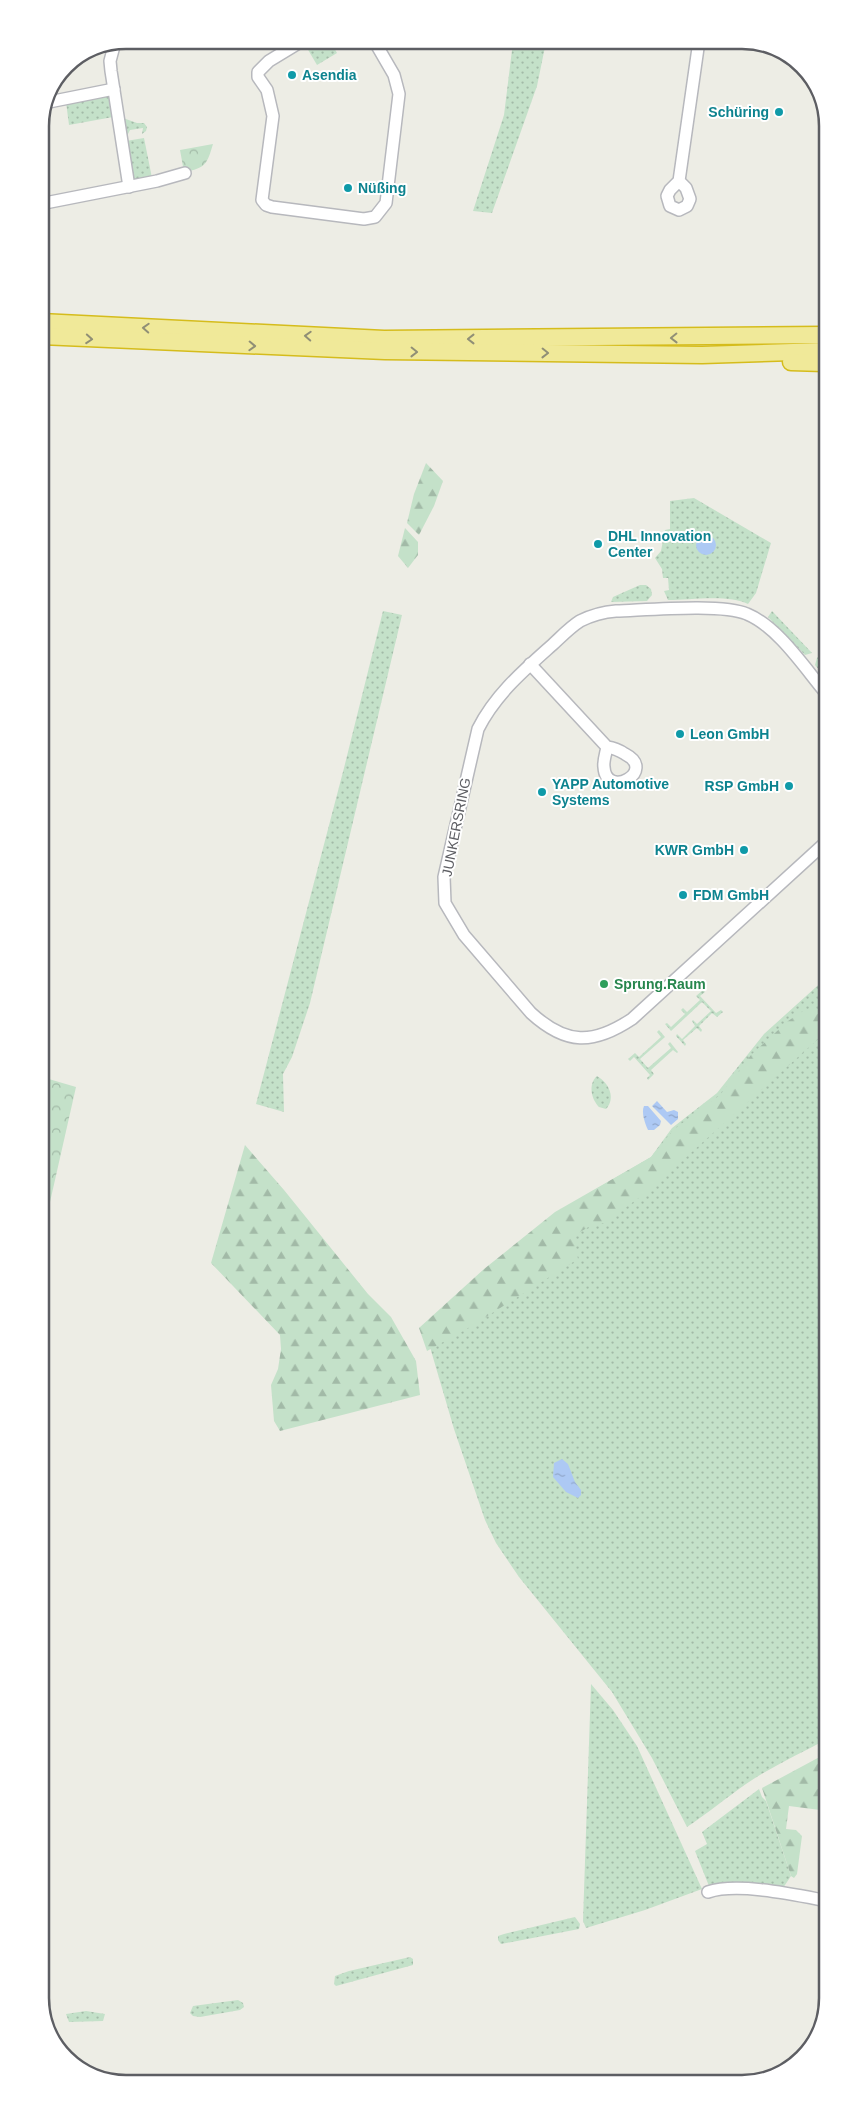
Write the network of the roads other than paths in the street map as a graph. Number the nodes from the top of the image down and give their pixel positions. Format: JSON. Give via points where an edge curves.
{"nodes":[{"id":1,"x":288,"y":49,"type":"edge"},
{"id":2,"x":379,"y":49,"type":"edge"},
{"id":3,"x":698,"y":49,"type":"edge"},
{"id":4,"x":113,"y":50,"type":"edge"},
{"id":5,"x":114,"y":89,"type":"junction"},
{"id":6,"x":53,"y":101,"type":"edge"},
{"id":7,"x":186,"y":174,"type":"dead end"},
{"id":8,"x":680,"y":181,"type":"dead end"},
{"id":9,"x":128,"y":187,"type":"junction"},
{"id":10,"x":49,"y":202,"type":"edge"},
{"id":11,"x":49,"y":322,"type":"edge"},
{"id":12,"x":819,"y":326,"type":"edge"},
{"id":13,"x":819,"y":335,"type":"edge"},
{"id":14,"x":49,"y":336,"type":"edge"},
{"id":15,"x":723,"y":337,"type":"junction"},
{"id":16,"x":819,"y":351,"type":"edge"},
{"id":17,"x":702,"y":355,"type":"junction"},
{"id":18,"x":819,"y":363,"type":"edge"},
{"id":19,"x":530,"y":664,"type":"junction"},
{"id":20,"x":819,"y":685,"type":"edge"},
{"id":21,"x":607,"y":748,"type":"dead end"},
{"id":22,"x":819,"y":848,"type":"edge"},
{"id":23,"x":708,"y":1892,"type":"dead end"},
{"id":24,"x":819,"y":1900,"type":"edge"}],
"edges":[{"from":1,"to":2,"type":"street","via":[[269,60],[258,72],[267,90],[272,116],[262,200],[272,207],[364,219],[375,217],[386,203],[399,104],[397,81]]},
{"from":3,"to":8,"type":"street"},
{"from":4,"to":5,"type":"street","via":[[110,61]]},
{"from":5,"to":6,"type":"street"},
{"from":5,"to":9,"type":"street"},
{"from":7,"to":9,"type":"street"},
{"from":9,"to":10,"type":"street"},
{"from":15,"to":11,"type":"highway","one_way":true,"via":[[384,339]]},
{"from":12,"to":15,"type":"highway"},
{"from":13,"to":15,"type":"highway"},
{"from":14,"to":17,"type":"highway","one_way":true,"via":[[385,351]]},
{"from":16,"to":17,"type":"highway"},
{"from":17,"to":18,"type":"highway","via":[[758,362]]},
{"from":19,"to":20,"type":"street","name":"JUNKERSRING","via":[[571,627],[603,612],[729,610],[747,614],[765,626]]},
{"from":19,"to":21,"type":"street"},
{"from":19,"to":22,"type":"street","name":"JUNKERSRING","via":[[487,710],[478,729],[444,877],[445,903],[464,935],[531,1013],[550,1029],[576,1037],[593,1038],[632,1019]]},
{"from":23,"to":24,"type":"street","via":[[736,1888]]}]}
